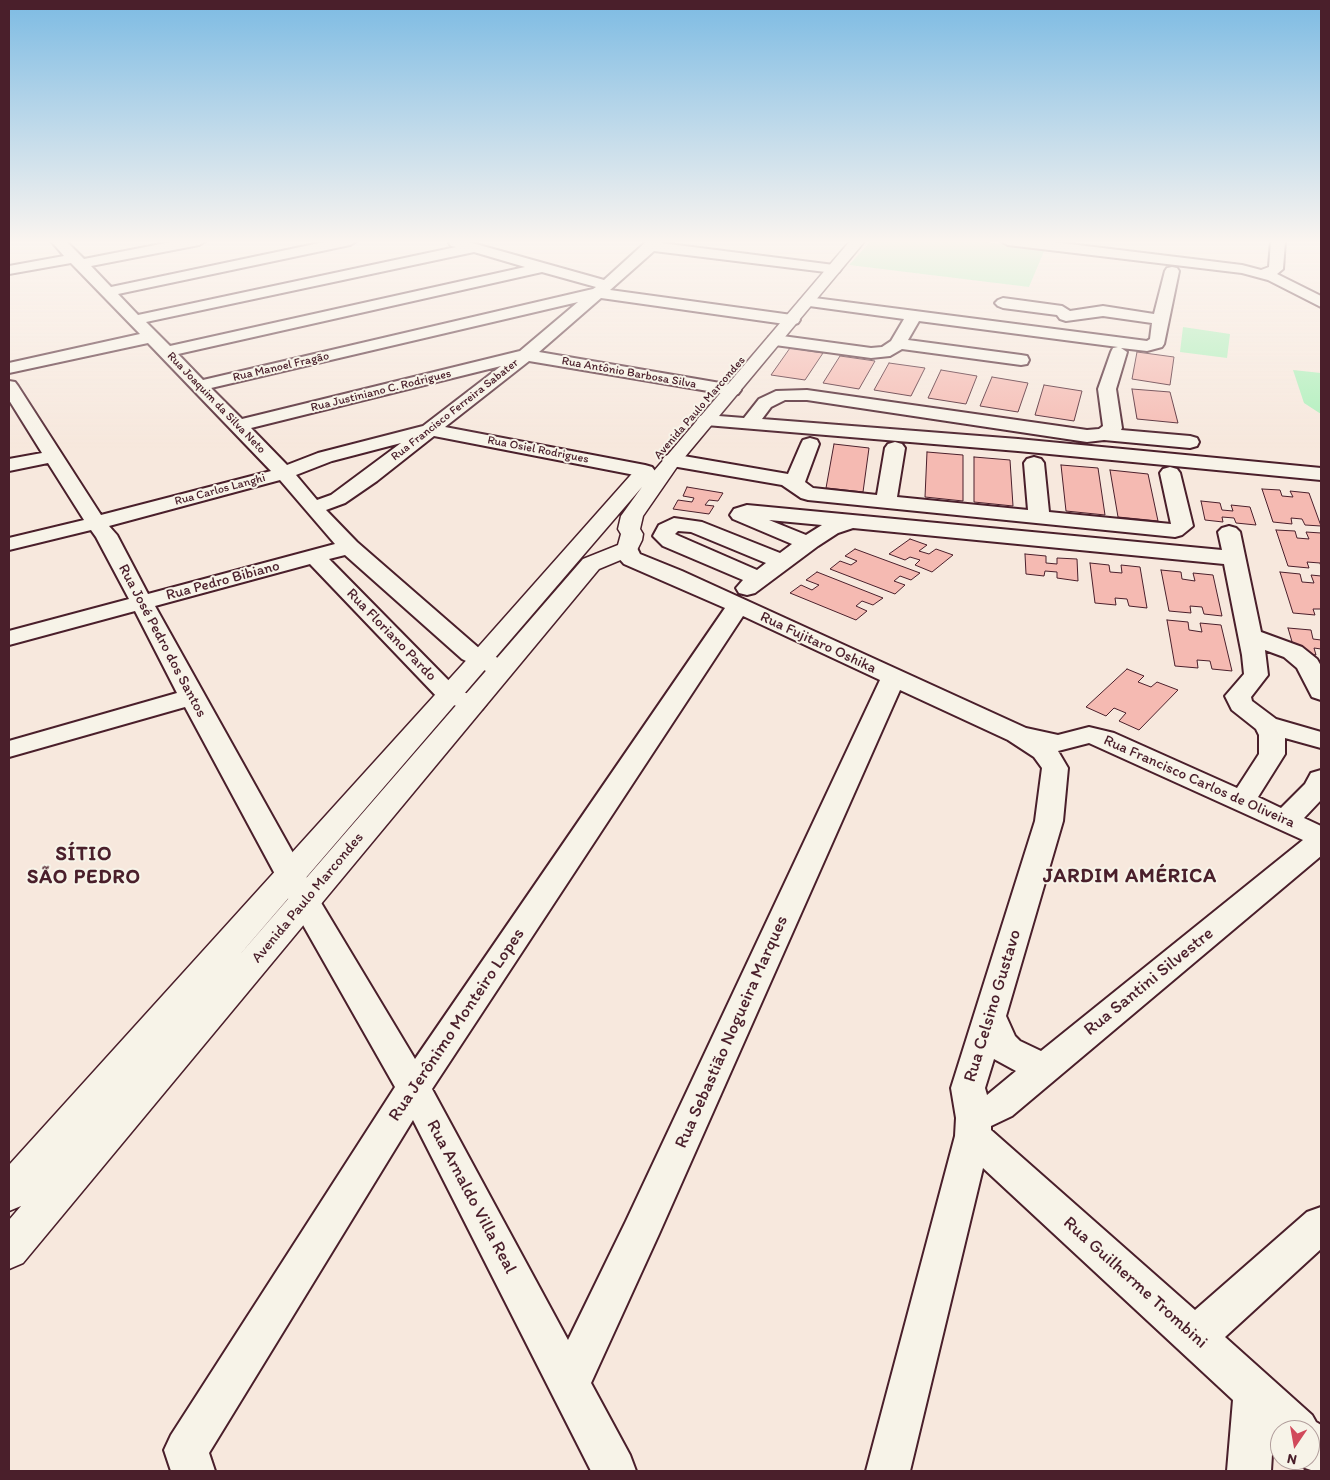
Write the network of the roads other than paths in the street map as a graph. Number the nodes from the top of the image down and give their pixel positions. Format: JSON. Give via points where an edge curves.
{"nodes":[{"id":1,"x":125,"y":310,"type":"edge"},
{"id":2,"x":182,"y":310,"type":"edge"},
{"id":3,"x":352,"y":310,"type":"edge"},
{"id":4,"x":514,"y":310,"type":"edge"},
{"id":5,"x":577,"y":310,"type":"edge"},
{"id":6,"x":731,"y":310,"type":"edge"},
{"id":7,"x":793,"y":310,"type":"edge"},
{"id":8,"x":797,"y":310,"type":"edge"},
{"id":9,"x":869,"y":310,"type":"edge"},
{"id":10,"x":1055,"y":310,"type":"edge"},
{"id":11,"x":1163,"y":310,"type":"edge"},
{"id":12,"x":785,"y":319,"type":"junction"},
{"id":13,"x":135,"y":320,"type":"junction"},
{"id":14,"x":1161,"y":320,"type":"junction"},
{"id":15,"x":911,"y":321,"type":"dead end"},
{"id":16,"x":1031,"y":336,"type":"dead end"},
{"id":17,"x":151,"y":337,"type":"junction"},
{"id":18,"x":775,"y":340,"type":"junction"},
{"id":19,"x":898,"y":344,"type":"junction"},
{"id":20,"x":166,"y":352,"type":"junction"},
{"id":21,"x":1119,"y":352,"type":"dead end"},
{"id":22,"x":525,"y":355,"type":"junction"},
{"id":23,"x":1021,"y":360,"type":"junction"},
{"id":24,"x":9,"y":368,"type":"edge"},
{"id":25,"x":448,"y":375,"type":"junction"},
{"id":26,"x":1014,"y":376,"type":"dead end"},
{"id":27,"x":9,"y":386,"type":"edge"},
{"id":28,"x":199,"y":386,"type":"junction"},
{"id":29,"x":725,"y":389,"type":"junction"},
{"id":30,"x":481,"y":390,"type":"junction"},
{"id":31,"x":706,"y":420,"type":"junction"},
{"id":32,"x":749,"y":423,"type":"junction"},
{"id":33,"x":238,"y":426,"type":"junction"},
{"id":34,"x":430,"y":430,"type":"junction"},
{"id":35,"x":1104,"y":434,"type":"junction"},
{"id":36,"x":1190,"y":442,"type":"dead end"},
{"id":37,"x":810,"y":444,"type":"dead end"},
{"id":38,"x":895,"y":448,"type":"dead end"},
{"id":39,"x":54,"y":456,"type":"junction"},
{"id":40,"x":324,"y":456,"type":"junction"},
{"id":41,"x":672,"y":460,"type":"junction"},
{"id":42,"x":1034,"y":463,"type":"dead end"},
{"id":43,"x":9,"y":465,"type":"edge"},
{"id":44,"x":645,"y":471,"type":"junction"},
{"id":45,"x":284,"y":472,"type":"junction"},
{"id":46,"x":1170,"y":473,"type":"dead end"},
{"id":47,"x":1321,"y":474,"type":"edge"},
{"id":48,"x":370,"y":477,"type":"junction"},
{"id":49,"x":794,"y":484,"type":"junction"},
{"id":50,"x":886,"y":502,"type":"junction"},
{"id":51,"x":313,"y":508,"type":"junction"},
{"id":52,"x":1038,"y":516,"type":"junction"},
{"id":53,"x":851,"y":522,"type":"junction"},
{"id":54,"x":96,"y":523,"type":"junction"},
{"id":55,"x":1229,"y":532,"type":"dead end"},
{"id":56,"x":590,"y":534,"type":"junction"},
{"id":57,"x":808,"y":543,"type":"junction"},
{"id":58,"x":9,"y":544,"type":"edge"},
{"id":59,"x":623,"y":544,"type":"junction"},
{"id":60,"x":349,"y":547,"type":"junction"},
{"id":61,"x":314,"y":556,"type":"junction"},
{"id":62,"x":1234,"y":558,"type":"junction"},
{"id":63,"x":782,"y":562,"type":"junction"},
{"id":64,"x":748,"y":591,"type":"junction"},
{"id":65,"x":142,"y":604,"type":"junction"},
{"id":66,"x":1251,"y":636,"type":"junction"},
{"id":67,"x":9,"y":638,"type":"edge"},
{"id":68,"x":491,"y":664,"type":"junction"},
{"id":69,"x":893,"y":678,"type":"junction"},
{"id":70,"x":1321,"y":692,"type":"edge"},
{"id":71,"x":192,"y":697,"type":"junction"},
{"id":72,"x":461,"y":700,"type":"junction"},
{"id":73,"x":1267,"y":725,"type":"junction"},
{"id":74,"x":1017,"y":734,"type":"junction"},
{"id":75,"x":1321,"y":740,"type":"edge"},
{"id":76,"x":9,"y":749,"type":"edge"},
{"id":77,"x":1321,"y":779,"type":"edge"},
{"id":78,"x":1242,"y":801,"type":"junction"},
{"id":79,"x":1285,"y":820,"type":"junction"},
{"id":80,"x":1321,"y":839,"type":"edge"},
{"id":81,"x":298,"y":888,"type":"junction"},
{"id":82,"x":989,"y":1014,"type":"junction"},
{"id":83,"x":1044,"y":1069,"type":"junction"},
{"id":84,"x":414,"y":1088,"type":"junction"},
{"id":85,"x":973,"y":1127,"type":"junction"},
{"id":86,"x":9,"y":1194,"type":"edge"},
{"id":87,"x":1321,"y":1224,"type":"edge"},
{"id":88,"x":9,"y":1250,"type":"edge"},
{"id":89,"x":1195,"y":1337,"type":"junction"},
{"id":90,"x":568,"y":1384,"type":"junction"},
{"id":91,"x":1255,"y":1392,"type":"junction"},
{"id":92,"x":1285,"y":1420,"type":"edge"},
{"id":93,"x":189,"y":1460,"type":"edge"},
{"id":94,"x":614,"y":1471,"type":"edge"},
{"id":95,"x":888,"y":1471,"type":"edge"},
{"id":96,"x":1249,"y":1471,"type":"edge"}],
"edges":[{"from":1,"to":13,"type":"street","name":"Rua Joaquim da Silva Neto"},
{"from":2,"to":13,"type":"street"},
{"from":3,"to":20,"type":"street"},
{"from":4,"to":28,"type":"street","name":"Rua Manoel Fragão"},
{"from":5,"to":22,"type":"street","name":"Rua Francisco Ferreira Sabater"},
{"from":6,"to":12,"type":"street"},
{"from":7,"to":12,"type":"street","name":"Avenida Paulo Marcondes"},
{"from":8,"to":12,"type":"street","name":"Avenida Paulo Marcondes"},
{"from":9,"to":14,"type":"street","via":[[1147,346],[1156,344]]},
{"from":10,"to":14,"type":"street","via":[[1066,316],[1103,311]]},
{"from":11,"to":14,"type":"street"},
{"from":12,"to":18,"type":"street","name":"Avenida Paulo Marcondes"},
{"from":12,"to":29,"type":"street","name":"Avenida Paulo Marcondes"},
{"from":13,"to":17,"type":"street","name":"Rua Joaquim da Silva Neto"},
{"from":15,"to":19,"type":"street"},
{"from":16,"to":23,"type":"street"},
{"from":17,"to":20,"type":"street","name":"Rua Joaquim da Silva Neto"},
{"from":17,"to":24,"type":"street"},
{"from":18,"to":19,"type":"street","via":[[870,353],[893,349]]},
{"from":18,"to":29,"type":"street","name":"Avenida Paulo Marcondes"},
{"from":19,"to":23,"type":"street"},
{"from":20,"to":28,"type":"street","name":"Rua Joaquim da Silva Neto"},
{"from":21,"to":35,"type":"street","via":[[1107,390],[1113,428]]},
{"from":22,"to":25,"type":"street","name":"Rua Justiniano C. Rodrigues"},
{"from":22,"to":29,"type":"street","name":"Rua Antônio Barbosa Silva"},
{"from":22,"to":30,"type":"street","name":"Rua Francisco Ferreira Sabater"},
{"from":23,"to":26,"type":"street"},
{"from":25,"to":30,"type":"street","via":[[472,379]]},
{"from":25,"to":33,"type":"street","name":"Rua Justiniano C. Rodrigues"},
{"from":27,"to":39,"type":"street","name":"Rua José Pedro dos Santos"},
{"from":28,"to":33,"type":"street","name":"Rua Joaquim da Silva Neto"},
{"from":29,"to":31,"type":"street","name":"Avenida Paulo Marcondes"},
{"from":29,"to":44,"type":"street","name":"Avenida Paulo Marcondes"},
{"from":30,"to":34,"type":"street","name":"Rua Francisco Ferreira Sabater"},
{"from":31,"to":32,"type":"street"},
{"from":31,"to":41,"type":"street","name":"Avenida Paulo Marcondes"},
{"from":32,"to":35,"type":"street","via":[[765,404],[782,395],[807,395],[1087,436]]},
{"from":32,"to":47,"type":"street"},
{"from":33,"to":45,"type":"street","name":"Rua Joaquim da Silva Neto"},
{"from":34,"to":40,"type":"street","name":"Rua Carlos Langhi"},
{"from":34,"to":44,"type":"street","name":"Rua Osiel Rodrigues"},
{"from":34,"to":48,"type":"street","name":"Rua Francisco Ferreira Sabater"},
{"from":35,"to":36,"type":"street"},
{"from":37,"to":49,"type":"street"},
{"from":38,"to":50,"type":"street"},
{"from":39,"to":43,"type":"street"},
{"from":39,"to":54,"type":"street","name":"Rua José Pedro dos Santos"},
{"from":40,"to":45,"type":"street","name":"Rua Carlos Langhi"},
{"from":40,"to":48,"type":"street","via":[[343,456],[366,462],[372,467]]},
{"from":41,"to":49,"type":"street","via":[[788,480]]},
{"from":41,"to":59,"type":"street","name":"Avenida Paulo Marcondes","via":[[632,516]]},
{"from":42,"to":52,"type":"street"},
{"from":44,"to":56,"type":"street","name":"Avenida Paulo Marcondes"},
{"from":45,"to":51,"type":"street","name":"Rua Joaquim da Silva Neto"},
{"from":45,"to":54,"type":"street","name":"Rua Carlos Langhi"},
{"from":46,"to":52,"type":"street","via":[[1183,526],[1175,531]]},
{"from":48,"to":51,"type":"street","name":"Rua Francisco Ferreira Sabater","via":[[338,499]]},
{"from":49,"to":50,"type":"street","via":[[808,494]]},
{"from":50,"to":52,"type":"street"},
{"from":51,"to":60,"type":"street","name":"Rua Joaquim da Silva Neto"},
{"from":53,"to":57,"type":"street","name":"Rua Jerônimo Monteiro Lopes"},
{"from":53,"to":57,"type":"street","via":[[747,511],[740,515]]},
{"from":53,"to":62,"type":"street"},
{"from":54,"to":58,"type":"street","name":"Rua Carlos Langhi"},
{"from":54,"to":65,"type":"street","name":"Rua José Pedro dos Santos","via":[[106,535]]},
{"from":55,"to":62,"type":"street"},
{"from":56,"to":59,"type":"street","via":[[605,524]]},
{"from":56,"to":59,"type":"street","via":[[583,546],[587,553],[600,556]]},
{"from":56,"to":68,"type":"street","name":"Avenida Paulo Marcondes"},
{"from":57,"to":63,"type":"street","name":"Rua Jerônimo Monteiro Lopes"},
{"from":59,"to":64,"type":"street","name":"Rua Fujitaro Oshika","via":[[632,559]]},
{"from":59,"to":68,"type":"street","name":"Avenida Paulo Marcondes","via":[[591,564]]},
{"from":60,"to":61,"type":"street","name":"Rua Pedro Bibiano"},
{"from":60,"to":68,"type":"street","via":[[471,654]]},
{"from":61,"to":65,"type":"street","name":"Rua Pedro Bibiano"},
{"from":61,"to":72,"type":"street","name":"Rua Floriano Pardo"},
{"from":62,"to":66,"type":"street"},
{"from":63,"to":64,"type":"street","name":"Rua Jerônimo Monteiro Lopes"},
{"from":63,"to":64,"type":"street","via":[[695,526],[674,524],[666,529],[664,536],[671,542]]},
{"from":64,"to":69,"type":"street","name":"Rua Fujitaro Oshika"},
{"from":64,"to":84,"type":"street","name":"Rua Jerônimo Monteiro Lopes"},
{"from":65,"to":67,"type":"street","name":"Rua Pedro Bibiano"},
{"from":65,"to":71,"type":"street","name":"Rua José Pedro dos Santos"},
{"from":66,"to":70,"type":"street","via":[[1293,652],[1308,664]]},
{"from":66,"to":73,"type":"street","via":[[1256,675],[1238,696],[1241,705]]},
{"from":68,"to":72,"type":"street","name":"Avenida Paulo Marcondes"},
{"from":69,"to":74,"type":"street","name":"Rua Fujitaro Oshika"},
{"from":69,"to":90,"type":"street","name":"Rua Sebastião Nogueira Marques","via":[[640,1234]]},
{"from":71,"to":76,"type":"street"},
{"from":71,"to":81,"type":"street","name":"Rua José Pedro dos Santos"},
{"from":72,"to":81,"type":"street","name":"Avenida Paulo Marcondes"},
{"from":73,"to":75,"type":"street"},
{"from":73,"to":78,"type":"street","via":[[1272,735],[1272,754]]},
{"from":74,"to":78,"type":"street","name":"Rua Francisco Carlos de Oliveira","via":[[1058,743],[1097,736]]},
{"from":74,"to":82,"type":"street","name":"Rua Celsino Gustavo","via":[[1043,751],[1053,762],[1053,789],[1049,821]]},
{"from":77,"to":79,"type":"street","via":[[1317,788]]},
{"from":78,"to":79,"type":"street","name":"Rua Francisco Carlos de Oliveira"},
{"from":79,"to":80,"type":"street","name":"Rua Francisco Carlos de Oliveira"},
{"from":80,"to":83,"type":"street","name":"Rua Santini Silvestre"},
{"from":81,"to":84,"type":"street","name":"Rua Arnaldo Villa Real"},
{"from":81,"to":86,"type":"street","name":"Avenida Paulo Marcondes"},
{"from":81,"to":88,"type":"street","name":"Avenida Paulo Marcondes"},
{"from":82,"to":83,"type":"street","via":[[1008,1051]]},
{"from":82,"to":85,"type":"street","name":"Rua Celsino Gustavo","via":[[968,1088]]},
{"from":83,"to":85,"type":"street","name":"Rua Santini Silvestre"},
{"from":84,"to":90,"type":"street","name":"Rua Arnaldo Villa Real"},
{"from":84,"to":93,"type":"street","name":"Rua Jerônimo Monteiro Lopes"},
{"from":85,"to":89,"type":"street","name":"Rua Guilherme Trombini"},
{"from":85,"to":95,"type":"street","name":"Rua Celsino Gustavo"},
{"from":87,"to":89,"type":"street"},
{"from":89,"to":91,"type":"street","name":"Rua Guilherme Trombini"},
{"from":90,"to":94,"type":"street","name":"Rua Arnaldo Villa Real"},
{"from":91,"to":92,"type":"street","name":"Rua Guilherme Trombini"},
{"from":91,"to":96,"type":"street"}]}
